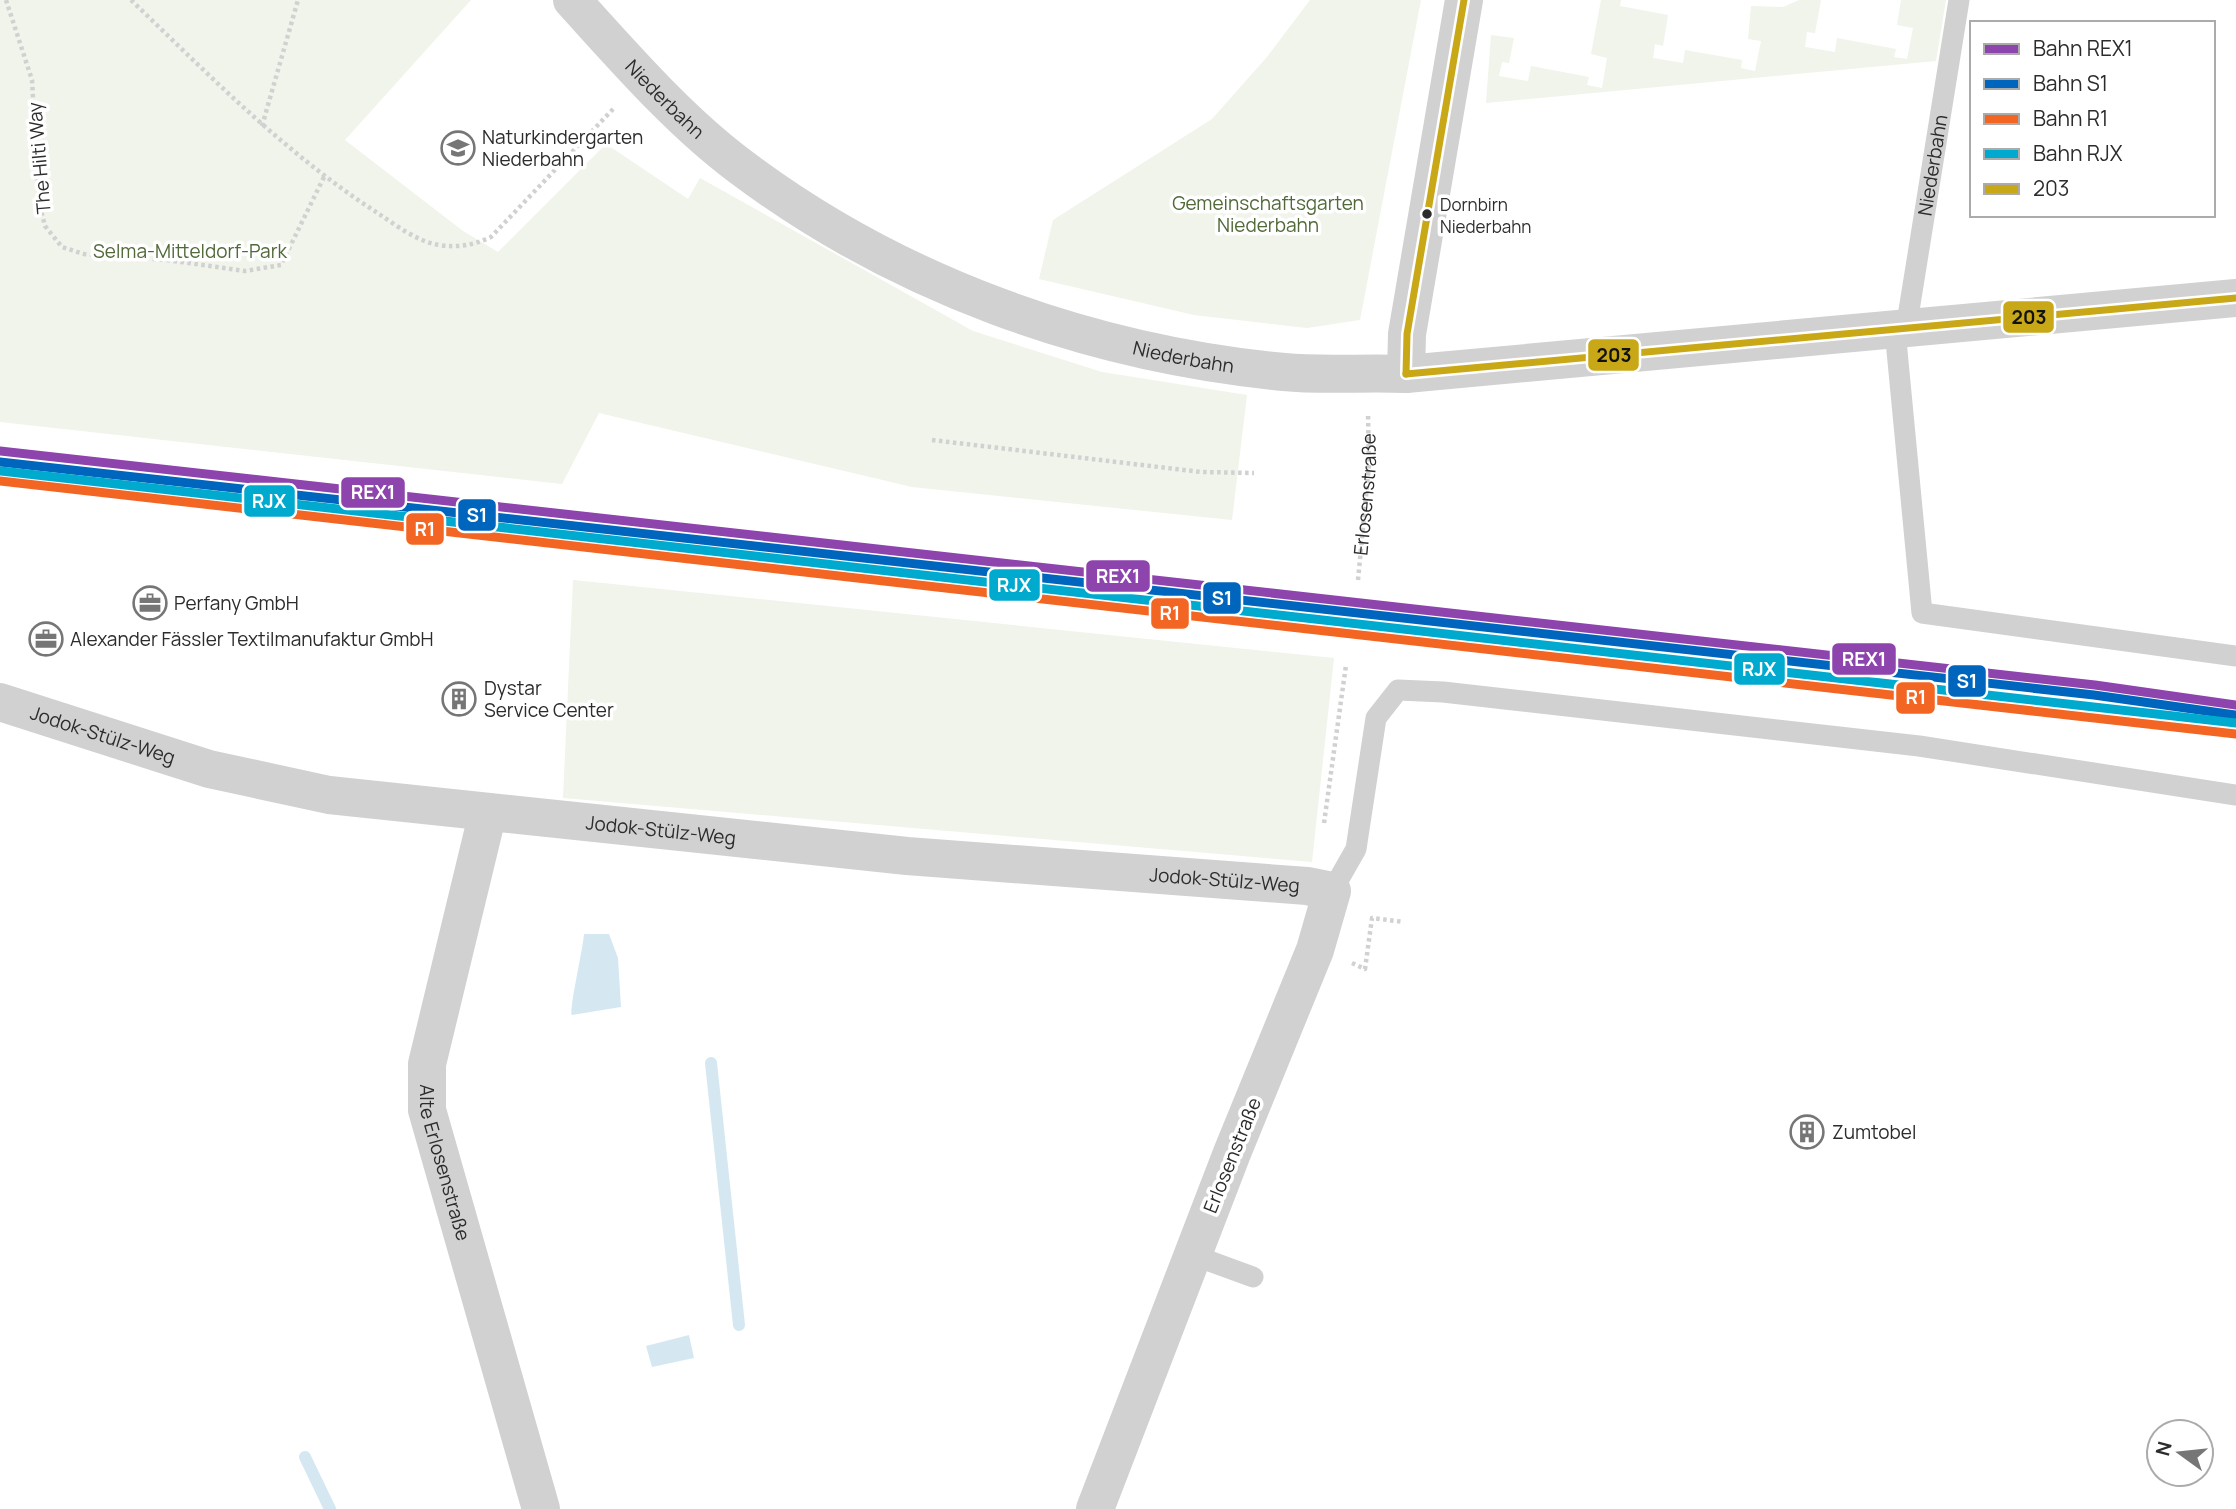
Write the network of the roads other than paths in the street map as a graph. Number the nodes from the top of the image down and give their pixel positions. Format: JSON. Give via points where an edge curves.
{"nodes":[{"id":1,"x":572,"y":0,"type":"edge"},
{"id":2,"x":1464,"y":0,"type":"edge"},
{"id":3,"x":1959,"y":0,"type":"edge"},
{"id":4,"x":2236,"y":298,"type":"edge"},
{"id":5,"x":1901,"y":330,"type":"junction"},
{"id":6,"x":1406,"y":374,"type":"junction"},
{"id":7,"x":2236,"y":656,"type":"edge"},
{"id":8,"x":0,"y":702,"type":"edge"},
{"id":9,"x":2236,"y":795,"type":"edge"},
{"id":10,"x":488,"y":812,"type":"junction"},
{"id":11,"x":1332,"y":891,"type":"junction"},
{"id":12,"x":1192,"y":1255,"type":"junction"},
{"id":13,"x":1253,"y":1277,"type":"dead end"},
{"id":14,"x":541,"y":1509,"type":"edge"},
{"id":15,"x":1095,"y":1509,"type":"edge"}],
"edges":[{"from":1,"to":6,"type":"street","name":"Niederbahn","via":[[643,78],[739,166],[857,244],[921,275],[1025,317],[1190,360],[1288,373]]},
{"from":2,"to":6,"type":"street","via":[[1407,334]]},
{"from":3,"to":5,"type":"lane","name":"Niederbahn"},
{"from":4,"to":5,"type":"street","name":"Niederbahn"},
{"from":5,"to":6,"type":"street","name":"Niederbahn"},
{"from":5,"to":7,"type":"lane","via":[[1922,612]]},
{"from":8,"to":10,"type":"street","name":"Jodok-Stülz-Weg","via":[[209,769],[329,795]]},
{"from":9,"to":11,"type":"lane","name":"Erlosenstraße","via":[[1919,746],[1398,690],[1376,718],[1356,849]]},
{"from":10,"to":11,"type":"street","name":"Jodok-Stülz-Weg","via":[[907,856]]},
{"from":10,"to":14,"type":"street","name":"Alte Erlosenstraße","via":[[427,1064],[428,1110]]},
{"from":11,"to":12,"type":"street","name":"Erlosenstraße","via":[[1315,950]]},
{"from":12,"to":13,"type":"lane"},
{"from":12,"to":15,"type":"street","name":"Erlosenstraße"}]}
